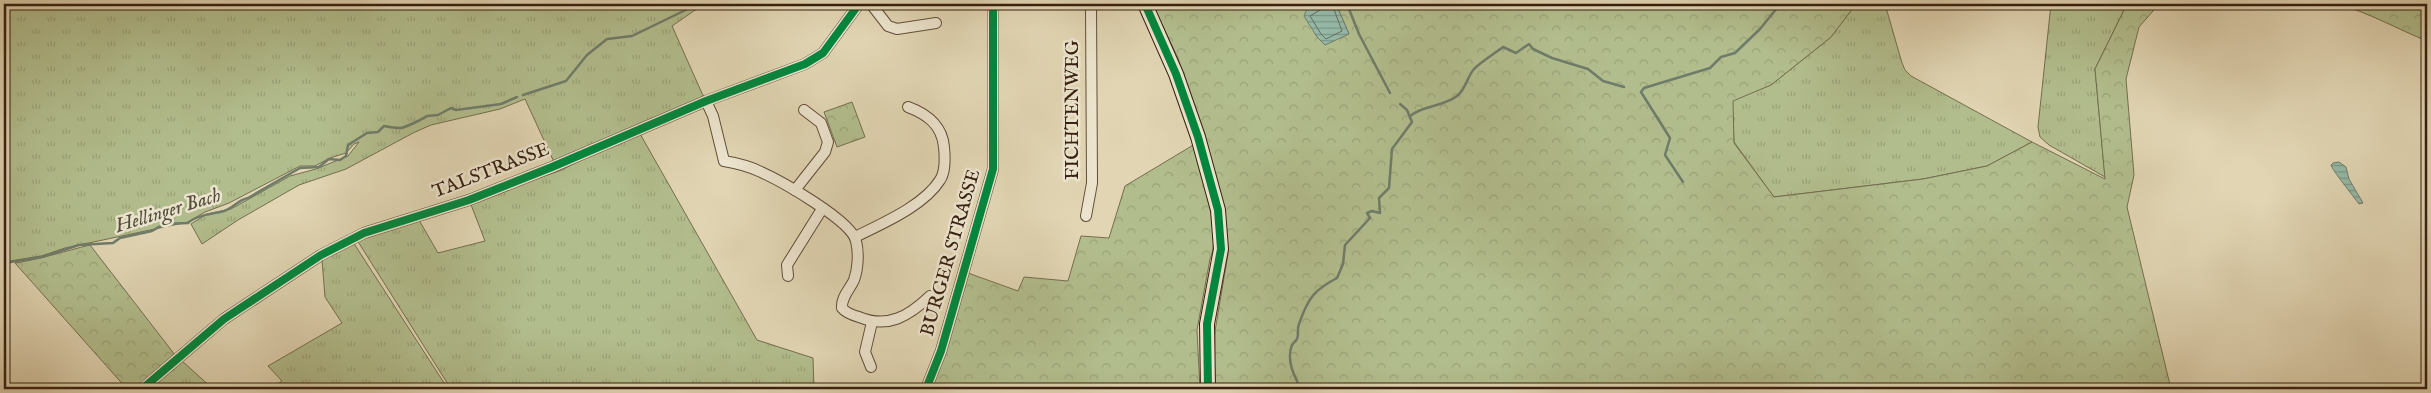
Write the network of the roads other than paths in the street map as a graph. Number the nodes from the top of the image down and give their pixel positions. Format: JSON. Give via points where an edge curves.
{"nodes":[{"id":1,"x":859,"y":4,"type":"edge"},
{"id":2,"x":871,"y":4,"type":"edge"},
{"id":3,"x":993,"y":4,"type":"edge"},
{"id":4,"x":1091,"y":4,"type":"edge"},
{"id":5,"x":1145,"y":4,"type":"edge"},
{"id":6,"x":936,"y":23,"type":"dead end"},
{"id":7,"x":706,"y":101,"type":"junction"},
{"id":8,"x":908,"y":107,"type":"dead end"},
{"id":9,"x":804,"y":110,"type":"dead end"},
{"id":10,"x":795,"y":190,"type":"junction"},
{"id":11,"x":822,"y":209,"type":"junction"},
{"id":12,"x":1086,"y":216,"type":"dead end"},
{"id":13,"x":855,"y":238,"type":"junction"},
{"id":14,"x":788,"y":276,"type":"dead end"},
{"id":15,"x":930,"y":296,"type":"dead end"},
{"id":16,"x":872,"y":322,"type":"junction"},
{"id":17,"x":871,"y":367,"type":"dead end"},
{"id":18,"x":4,"y":384,"type":"edge"},
{"id":19,"x":8,"y":389,"type":"edge"},
{"id":20,"x":142,"y":389,"type":"edge"},
{"id":21,"x":926,"y":389,"type":"edge"},
{"id":22,"x":1208,"y":389,"type":"edge"}],
"edges":[{"from":1,"to":7,"type":"street","name":"TALSTRASSE","via":[[823,53],[806,64]]},
{"from":2,"to":6,"type":"street","via":[[888,26],[897,29]]},
{"from":3,"to":21,"type":"street","name":"BURGER STRASSE","via":[[993,169],[941,351]]},
{"from":4,"to":12,"type":"street","name":"FICHTENWEG","via":[[1092,183]]},
{"from":5,"to":22,"type":"street","via":[[1176,74],[1201,146],[1218,210],[1221,249],[1207,324]]},
{"from":7,"to":10,"type":"street","via":[[724,161],[760,171]]},
{"from":7,"to":20,"type":"street","name":"TALSTRASSE","via":[[469,200],[353,238],[321,255],[224,319]]},
{"from":8,"to":13,"type":"street","via":[[932,120],[939,129],[945,154],[940,180],[912,206]]},
{"from":9,"to":10,"type":"street","via":[[821,123],[828,142],[825,152]]},
{"from":10,"to":11,"type":"street"},
{"from":11,"to":13,"type":"street","via":[[841,221]]},
{"from":11,"to":14,"type":"street","via":[[787,266]]},
{"from":13,"to":16,"type":"street","via":[[857,269],[842,308]]},
{"from":15,"to":16,"type":"street","via":[[900,319]]},
{"from":16,"to":17,"type":"street","via":[[865,352]]},
{"from":18,"to":19,"type":"street"}]}
